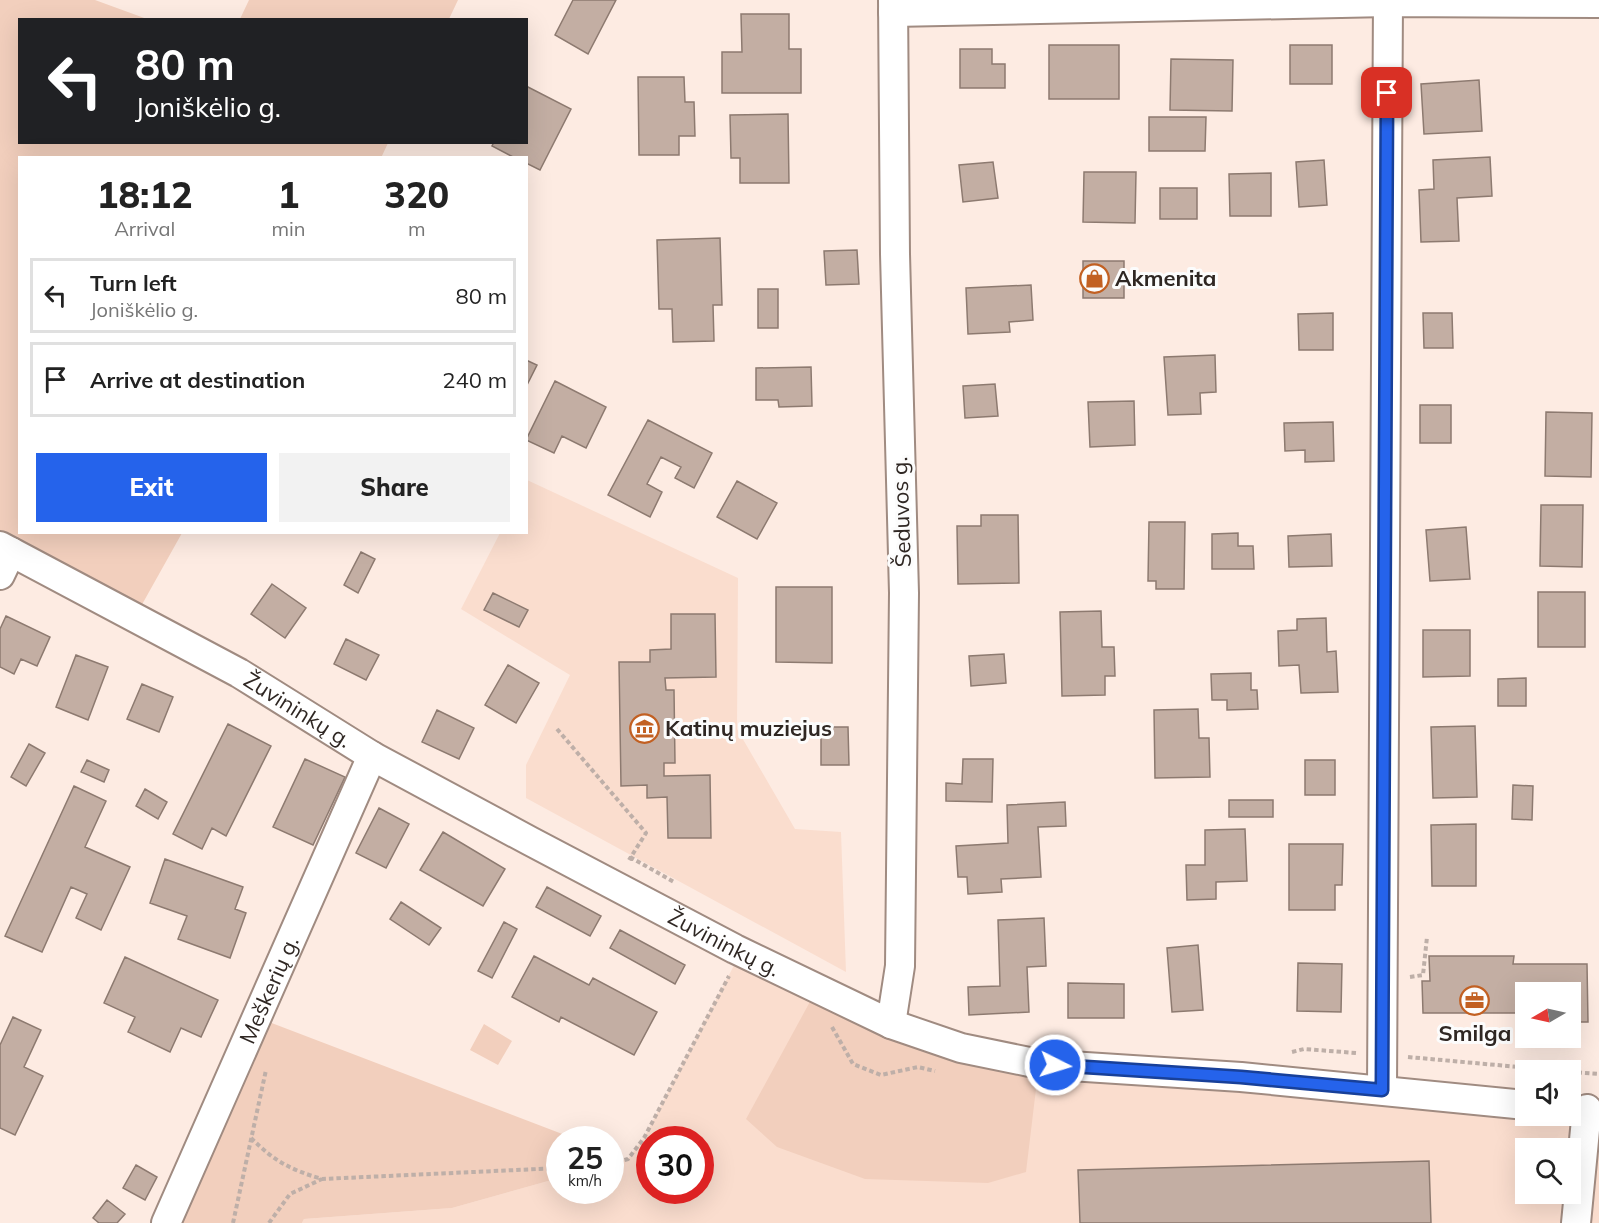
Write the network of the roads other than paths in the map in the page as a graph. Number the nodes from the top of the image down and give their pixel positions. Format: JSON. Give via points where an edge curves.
{"nodes":[{"id":1,"x":1388,"y":1,"type":"edge"},
{"id":2,"x":1599,"y":3,"type":"edge"},
{"id":3,"x":893,"y":6,"type":"edge"},
{"id":4,"x":4,"y":557,"type":"edge"},
{"id":5,"x":372,"y":756,"type":"junction"},
{"id":6,"x":891,"y":1024,"type":"junction"},
{"id":7,"x":1382,"y":1090,"type":"junction"},
{"id":8,"x":1515,"y":1104,"type":"edge"},
{"id":9,"x":1585,"y":1109,"type":"edge"},
{"id":10,"x":166,"y":1223,"type":"edge"},
{"id":11,"x":1576,"y":1223,"type":"edge"}],
"edges":[{"from":1,"to":2,"type":"street"},
{"from":1,"to":3,"type":"street"},
{"from":1,"to":7,"type":"street"},
{"from":3,"to":6,"type":"street","name":"Šeduvos g.","via":[[903,604],[900,966]]},
{"from":4,"to":5,"type":"street","name":"Žuvininkų g.","via":[[239,673]]},
{"from":5,"to":6,"type":"street","name":"Žuvininkų g.","via":[[741,952]]},
{"from":5,"to":10,"type":"street","name":"Meškerių g."},
{"from":6,"to":7,"type":"street","name":"Žuvininkų g.","via":[[961,1048],[1039,1064]]},
{"from":7,"to":8,"type":"street","name":"Žuvininkų g."},
{"from":9,"to":11,"type":"street"}]}
